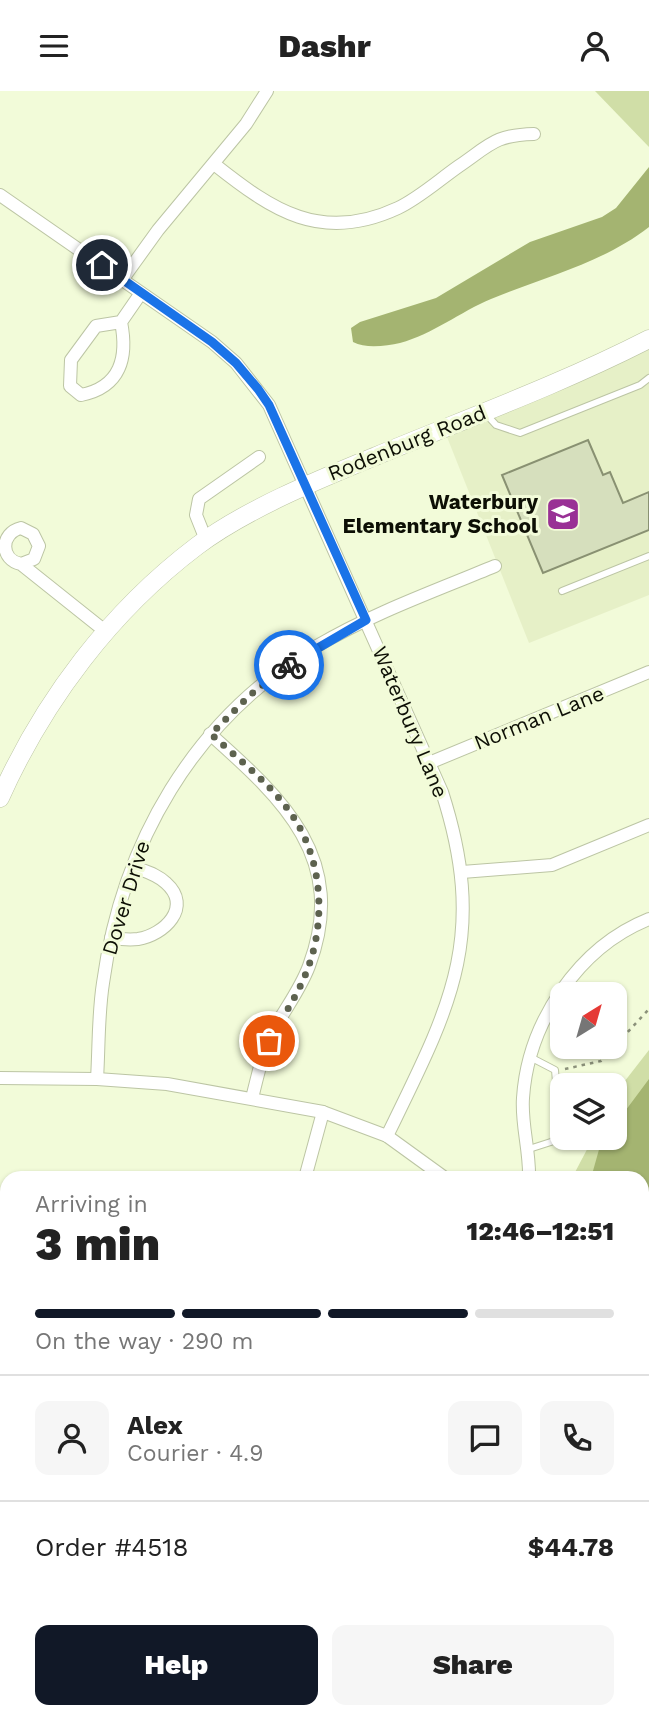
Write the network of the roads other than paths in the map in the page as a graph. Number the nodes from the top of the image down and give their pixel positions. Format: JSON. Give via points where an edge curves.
{"nodes":[{"id":1,"x":267,"y":91,"type":"edge"},
{"id":2,"x":534,"y":134,"type":"dead end"},
{"id":3,"x":214,"y":164,"type":"junction"},
{"id":4,"x":0,"y":195,"type":"edge"},
{"id":5,"x":122,"y":280,"type":"junction"},
{"id":6,"x":141,"y":293,"type":"junction"},
{"id":7,"x":121,"y":322,"type":"junction"},
{"id":8,"x":649,"y":339,"type":"edge"},
{"id":9,"x":649,"y":378,"type":"edge"},
{"id":10,"x":484,"y":412,"type":"junction"},
{"id":11,"x":260,"y":457,"type":"dead end"},
{"id":12,"x":306,"y":485,"type":"junction"},
{"id":13,"x":206,"y":540,"type":"junction"},
{"id":14,"x":649,"y":556,"type":"edge"},
{"id":15,"x":21,"y":564,"type":"dead end"},
{"id":16,"x":495,"y":566,"type":"dead end"},
{"id":17,"x":562,"y":591,"type":"dead end"},
{"id":18,"x":366,"y":620,"type":"junction"},
{"id":19,"x":105,"y":631,"type":"junction"},
{"id":20,"x":649,"y":672,"type":"edge"},
{"id":21,"x":211,"y":734,"type":"junction"},
{"id":22,"x":429,"y":763,"type":"junction"},
{"id":23,"x":0,"y":798,"type":"edge"},
{"id":24,"x":649,"y":825,"type":"edge"},
{"id":25,"x":132,"y":866,"type":"junction"},
{"id":26,"x":461,"y":872,"type":"junction"},
{"id":27,"x":649,"y":919,"type":"edge"},
{"id":28,"x":111,"y":938,"type":"junction"},
{"id":29,"x":530,"y":1057,"type":"junction"},
{"id":30,"x":0,"y":1078,"type":"edge"},
{"id":31,"x":97,"y":1079,"type":"junction"},
{"id":32,"x":252,"y":1098,"type":"junction"},
{"id":33,"x":323,"y":1112,"type":"junction"},
{"id":34,"x":387,"y":1136,"type":"junction"},
{"id":35,"x":529,"y":1149,"type":"junction"},
{"id":36,"x":307,"y":1171,"type":"edge"},
{"id":37,"x":435,"y":1171,"type":"edge"},
{"id":38,"x":529,"y":1171,"type":"edge"}],
"edges":[{"from":1,"to":3,"type":"street"},
{"from":2,"to":3,"type":"street","via":[[505,135],[400,208],[341,223],[290,215],[260,201]]},
{"from":3,"to":5,"type":"street"},
{"from":4,"to":5,"type":"street","name":"Waterbury Lane"},
{"from":5,"to":6,"type":"street","name":"Waterbury Lane"},
{"from":6,"to":7,"type":"street"},
{"from":6,"to":12,"type":"street","name":"Waterbury Lane","via":[[212,342],[252,380],[269,405]]},
{"from":7,"to":7,"type":"street","via":[[124,356],[112,380],[81,394],[70,386],[71,360],[96,325]]},
{"from":8,"to":10,"type":"street","name":"Rodenburg Road"},
{"from":9,"to":10,"type":"lane","via":[[520,433],[496,425]]},
{"from":10,"to":12,"type":"street","name":"Rodenburg Road"},
{"from":11,"to":13,"type":"street","via":[[199,499],[196,515]]},
{"from":12,"to":13,"type":"street","name":"Rodenburg Road"},
{"from":12,"to":18,"type":"street","name":"Waterbury Lane"},
{"from":13,"to":19,"type":"street","name":"Rodenburg Road"},
{"from":14,"to":17,"type":"lane"},
{"from":15,"to":19,"type":"street"},
{"from":16,"to":18,"type":"street","name":"Dover Drive"},
{"from":18,"to":21,"type":"street","name":"Dover Drive","via":[[279,673]]},
{"from":18,"to":22,"type":"street","name":"Waterbury Lane"},
{"from":19,"to":23,"type":"street","name":"Rodenburg Road","via":[[60,688]]},
{"from":20,"to":22,"type":"street","name":"Norman Lane"},
{"from":21,"to":25,"type":"street","name":"Dover Drive","via":[[168,793]]},
{"from":21,"to":32,"type":"street","via":[[289,809],[306,841],[319,887],[318,932],[309,967],[269,1041]]},
{"from":22,"to":26,"type":"street","name":"Waterbury Lane","via":[[454,829]]},
{"from":24,"to":26,"type":"street","via":[[552,865]]},
{"from":25,"to":28,"type":"street","name":"Dover Drive"},
{"from":25,"to":28,"type":"street","via":[[168,884],[176,896],[177,910],[169,926],[155,934]]},
{"from":26,"to":34,"type":"street","name":"Waterbury Lane","via":[[462,938],[452,993]]},
{"from":27,"to":29,"type":"street","via":[[628,927],[592,953],[569,980],[540,1029]]},
{"from":28,"to":31,"type":"street","name":"Dover Drive","via":[[102,985]]},
{"from":29,"to":35,"type":"street","via":[[522,1102]]},
{"from":29,"to":35,"type":"lane","via":[[555,1070],[560,1129],[557,1140]]},
{"from":30,"to":31,"type":"street"},
{"from":31,"to":32,"type":"street","via":[[167,1084]]},
{"from":32,"to":33,"type":"street"},
{"from":33,"to":34,"type":"street"},
{"from":33,"to":36,"type":"street"},
{"from":34,"to":37,"type":"street"},
{"from":35,"to":38,"type":"street"}]}
